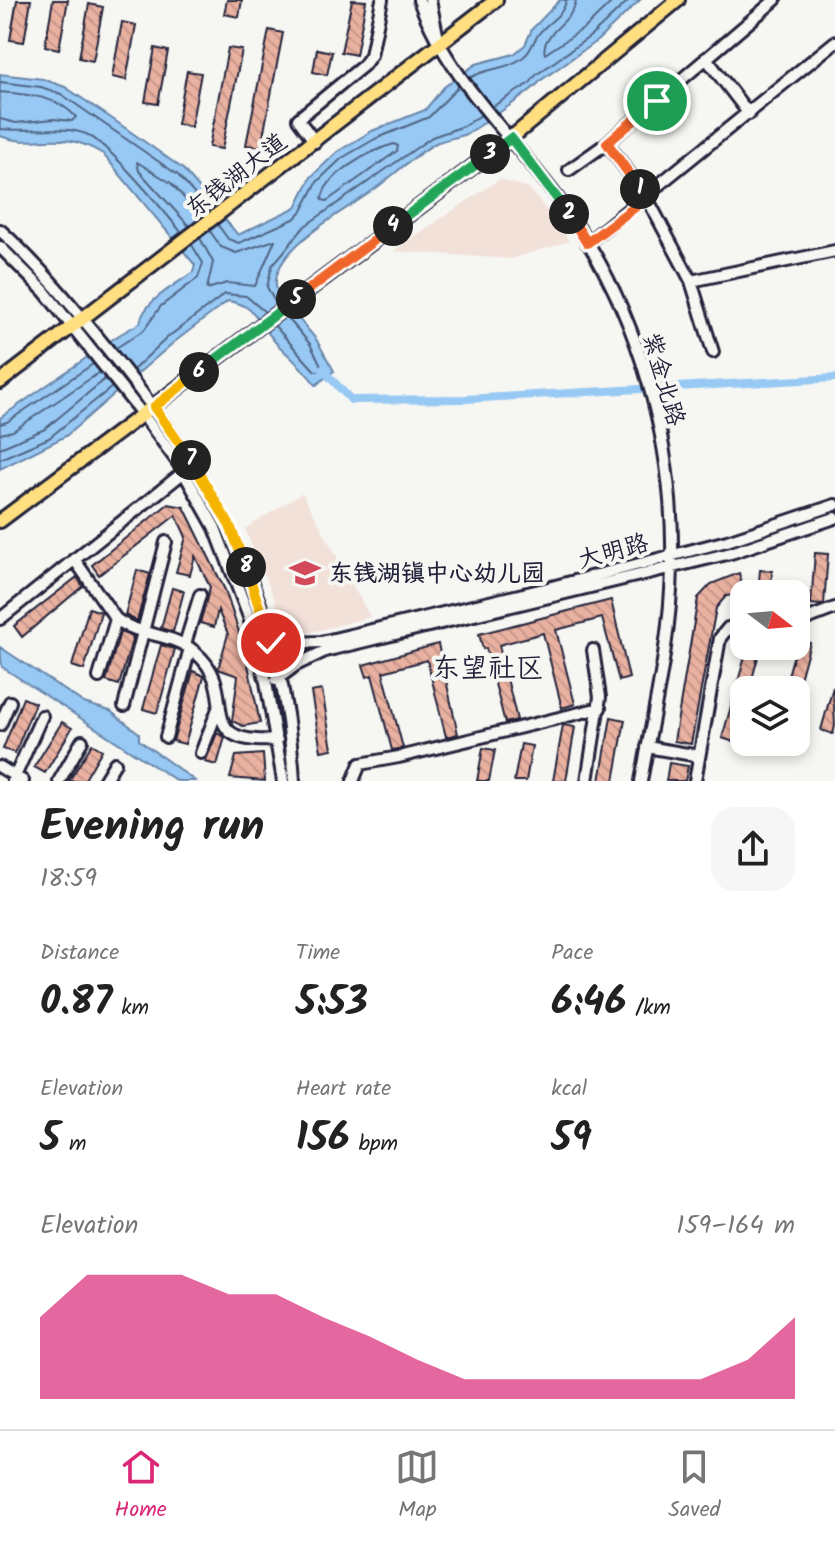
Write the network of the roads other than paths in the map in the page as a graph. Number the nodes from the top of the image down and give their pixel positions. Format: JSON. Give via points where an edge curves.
{"nodes":[{"id":1,"x":382,"y":0,"type":"edge"},
{"id":2,"x":419,"y":0,"type":"edge"},
{"id":3,"x":430,"y":0,"type":"edge"},
{"id":4,"x":496,"y":0,"type":"edge"},
{"id":5,"x":678,"y":0,"type":"edge"},
{"id":6,"x":775,"y":0,"type":"edge"},
{"id":7,"x":835,"y":42,"type":"edge"},
{"id":8,"x":439,"y":45,"type":"junction"},
{"id":9,"x":706,"y":58,"type":"junction"},
{"id":10,"x":749,"y":114,"type":"junction"},
{"id":11,"x":511,"y":138,"type":"junction"},
{"id":12,"x":315,"y":142,"type":"junction"},
{"id":13,"x":607,"y":143,"type":"junction"},
{"id":14,"x":569,"y":170,"type":"dead end"},
{"id":15,"x":647,"y":198,"type":"junction"},
{"id":16,"x":0,"y":230,"type":"edge"},
{"id":17,"x":587,"y":243,"type":"junction"},
{"id":18,"x":0,"y":247,"type":"edge"},
{"id":19,"x":835,"y":251,"type":"edge"},
{"id":20,"x":691,"y":281,"type":"junction"},
{"id":21,"x":82,"y":325,"type":"junction"},
{"id":22,"x":713,"y":352,"type":"dead end"},
{"id":23,"x":0,"y":382,"type":"edge"},
{"id":24,"x":148,"y":411,"type":"junction"},
{"id":25,"x":184,"y":472,"type":"junction"},
{"id":26,"x":835,"y":505,"type":"edge"},
{"id":27,"x":835,"y":518,"type":"edge"},
{"id":28,"x":0,"y":521,"type":"edge"},
{"id":29,"x":166,"y":542,"type":"dead end"},
{"id":30,"x":74,"y":559,"type":"junction"},
{"id":31,"x":672,"y":562,"type":"junction"},
{"id":32,"x":200,"y":595,"type":"dead end"},
{"id":33,"x":835,"y":608,"type":"edge"},
{"id":34,"x":810,"y":618,"type":"edge"},
{"id":35,"x":0,"y":619,"type":"edge"},
{"id":36,"x":116,"y":619,"type":"junction"},
{"id":37,"x":730,"y":628,"type":"edge"},
{"id":38,"x":143,"y":631,"type":"junction"},
{"id":39,"x":271,"y":643,"type":"junction"},
{"id":40,"x":188,"y":646,"type":"junction"},
{"id":41,"x":257,"y":647,"type":"junction"},
{"id":42,"x":593,"y":650,"type":"dead end"},
{"id":43,"x":99,"y":677,"type":"dead end"},
{"id":44,"x":280,"y":680,"type":"junction"},
{"id":45,"x":266,"y":682,"type":"junction"},
{"id":46,"x":10,"y":702,"type":"dead end"},
{"id":47,"x":219,"y":705,"type":"junction"},
{"id":48,"x":124,"y":706,"type":"dead end"},
{"id":49,"x":600,"y":708,"type":"junction"},
{"id":50,"x":42,"y":716,"type":"dead end"},
{"id":51,"x":0,"y":725,"type":"edge"},
{"id":52,"x":166,"y":737,"type":"dead end"},
{"id":53,"x":277,"y":740,"type":"junction"},
{"id":54,"x":82,"y":741,"type":"dead end"},
{"id":55,"x":647,"y":747,"type":"junction"},
{"id":56,"x":201,"y":753,"type":"dead end"},
{"id":57,"x":699,"y":756,"type":"junction"},
{"id":58,"x":115,"y":763,"type":"dead end"},
{"id":59,"x":0,"y":767,"type":"edge"},
{"id":60,"x":17,"y":779,"type":"edge"},
{"id":61,"x":59,"y":781,"type":"edge"},
{"id":62,"x":104,"y":781,"type":"edge"},
{"id":63,"x":283,"y":781,"type":"edge"},
{"id":64,"x":294,"y":781,"type":"edge"},
{"id":65,"x":353,"y":781,"type":"edge"},
{"id":66,"x":587,"y":781,"type":"edge"},
{"id":67,"x":641,"y":781,"type":"edge"},
{"id":68,"x":695,"y":781,"type":"edge"}],
"edges":[{"from":1,"to":12,"type":"street","via":[[371,55],[364,65],[298,119]]},
{"from":2,"to":8,"type":"street"},
{"from":3,"to":8,"type":"street"},
{"from":4,"to":8,"type":"main road","name":"东钱湖大道"},
{"from":5,"to":11,"type":"main road"},
{"from":6,"to":9,"type":"street"},
{"from":7,"to":10,"type":"street"},
{"from":8,"to":11,"type":"street","name":"紫金北路"},
{"from":8,"to":12,"type":"main road","name":"东钱湖大道"},
{"from":9,"to":10,"type":"street"},
{"from":9,"to":13,"type":"street"},
{"from":10,"to":15,"type":"street"},
{"from":11,"to":17,"type":"street","name":"紫金北路"},
{"from":11,"to":24,"type":"main road"},
{"from":12,"to":21,"type":"main road","name":"东钱湖大道"},
{"from":13,"to":14,"type":"street"},
{"from":13,"to":15,"type":"street"},
{"from":15,"to":17,"type":"street"},
{"from":15,"to":20,"type":"street"},
{"from":16,"to":21,"type":"street","via":[[48,277]]},
{"from":17,"to":31,"type":"street","name":"紫金北路","via":[[623,313],[645,373],[664,457]]},
{"from":18,"to":21,"type":"street"},
{"from":19,"to":20,"type":"street"},
{"from":20,"to":22,"type":"street"},
{"from":21,"to":23,"type":"main road","name":"东钱湖大道"},
{"from":21,"to":24,"type":"street","via":[[144,394]]},
{"from":21,"to":24,"type":"street","via":[[83,342],[131,401]]},
{"from":24,"to":25,"type":"street"},
{"from":24,"to":28,"type":"main road"},
{"from":24,"to":39,"type":"street","via":[[189,456],[230,526]]},
{"from":25,"to":30,"type":"street"},
{"from":25,"to":41,"type":"street","via":[[231,563]]},
{"from":26,"to":31,"type":"street","name":"大明路"},
{"from":27,"to":31,"type":"street","name":"大明路","via":[[796,533]]},
{"from":29,"to":38,"type":"street"},
{"from":30,"to":35,"type":"street"},
{"from":30,"to":36,"type":"street"},
{"from":31,"to":39,"type":"street","name":"大明路","via":[[321,642]]},
{"from":31,"to":44,"type":"street","name":"大明路","via":[[325,651]]},
{"from":31,"to":55,"type":"street","name":"紫金北路"},
{"from":32,"to":40,"type":"street"},
{"from":33,"to":34,"type":"street"},
{"from":36,"to":38,"type":"street"},
{"from":36,"to":43,"type":"street"},
{"from":37,"to":57,"type":"street","via":[[720,638]]},
{"from":38,"to":40,"type":"street"},
{"from":38,"to":48,"type":"street"},
{"from":39,"to":41,"type":"street","name":"大明路"},
{"from":39,"to":44,"type":"street"},
{"from":40,"to":47,"type":"street","via":[[215,676]]},
{"from":40,"to":52,"type":"street"},
{"from":41,"to":45,"type":"street"},
{"from":42,"to":49,"type":"street"},
{"from":44,"to":45,"type":"street","name":"大明路"},
{"from":44,"to":64,"type":"street"},
{"from":45,"to":53,"type":"street"},
{"from":46,"to":51,"type":"street"},
{"from":47,"to":53,"type":"street","via":[[234,737]]},
{"from":47,"to":56,"type":"street"},
{"from":49,"to":65,"type":"street","via":[[368,761],[360,764]]},
{"from":49,"to":66,"type":"street"},
{"from":50,"to":60,"type":"street"},
{"from":53,"to":63,"type":"street"},
{"from":54,"to":61,"type":"street"},
{"from":55,"to":57,"type":"street"},
{"from":55,"to":67,"type":"street","name":"紫金北路"},
{"from":57,"to":68,"type":"street"},
{"from":58,"to":62,"type":"street"},
{"from":59,"to":60,"type":"street"}]}
